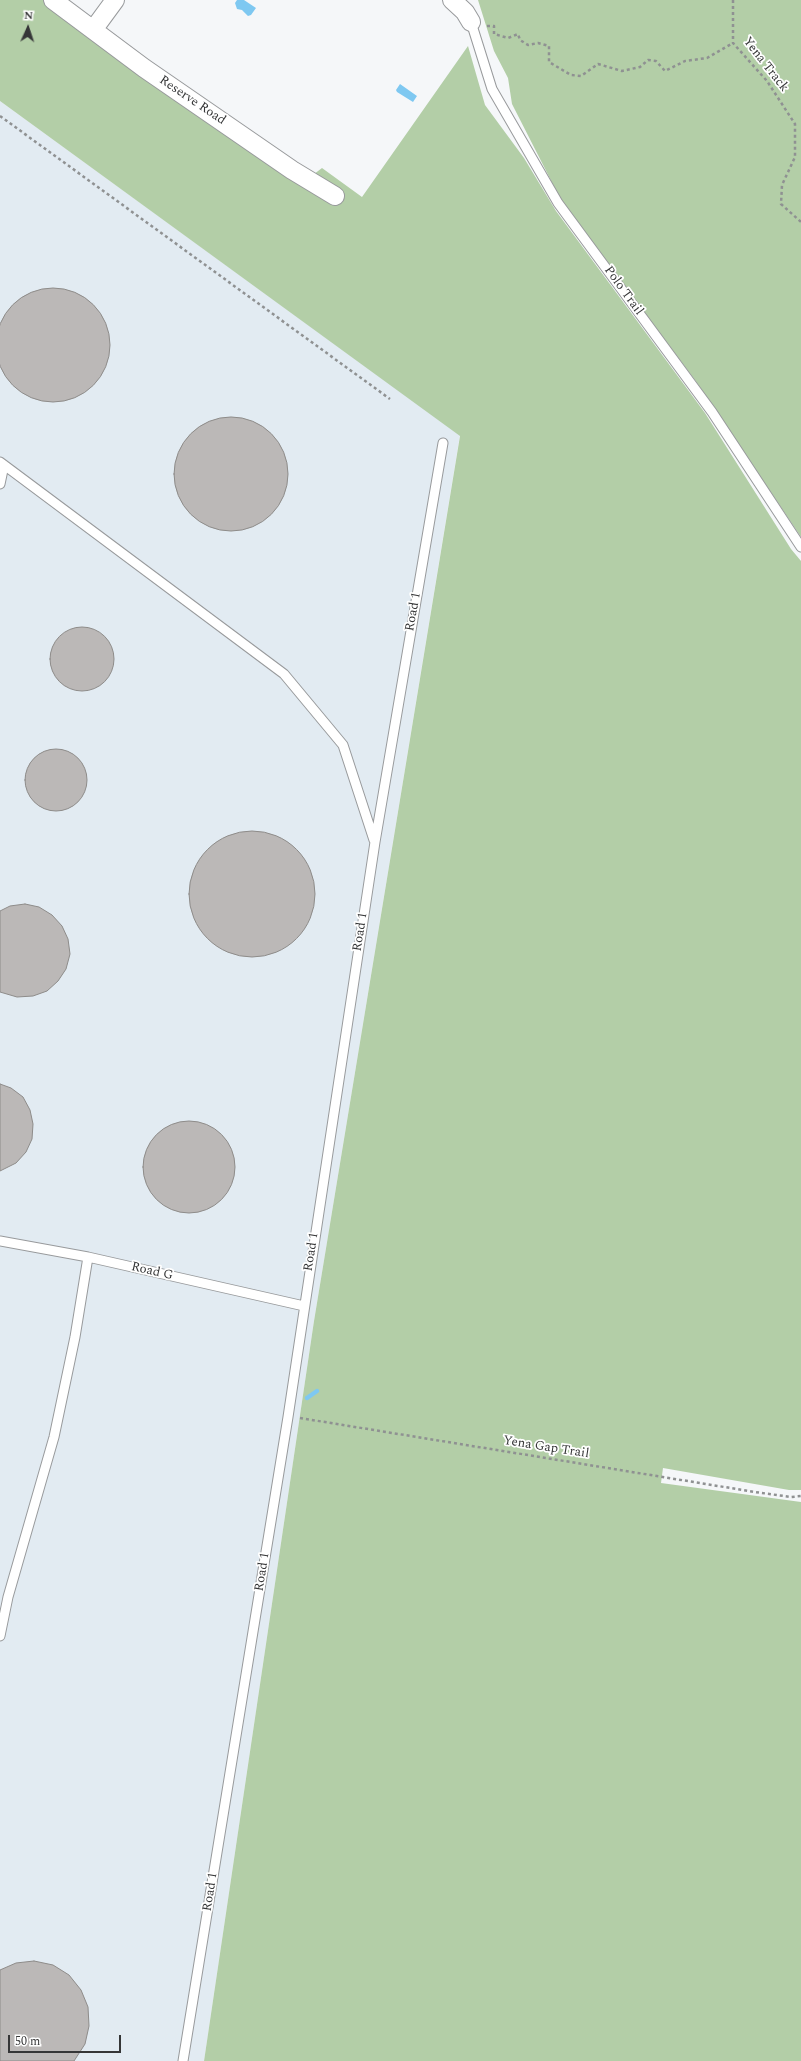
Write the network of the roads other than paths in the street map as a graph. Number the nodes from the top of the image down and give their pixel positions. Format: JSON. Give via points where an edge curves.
{"nodes":[{"id":1,"x":53,"y":0,"type":"edge"},
{"id":2,"x":115,"y":0,"type":"edge"},
{"id":3,"x":452,"y":0,"type":"edge"},
{"id":4,"x":472,"y":24,"type":"joint"},
{"id":5,"x":93,"y":30,"type":"junction"},
{"id":6,"x":335,"y":196,"type":"dead end"},
{"id":7,"x":443,"y":443,"type":"dead end"},
{"id":8,"x":2,"y":464,"type":"edge"},
{"id":9,"x":0,"y":484,"type":"edge"},
{"id":10,"x":801,"y":547,"type":"edge"},
{"id":11,"x":375,"y":842,"type":"junction"},
{"id":12,"x":0,"y":1241,"type":"edge"},
{"id":13,"x":88,"y":1257,"type":"junction"},
{"id":14,"x":304,"y":1306,"type":"junction"},
{"id":15,"x":0,"y":1636,"type":"edge"},
{"id":16,"x":183,"y":2061,"type":"edge"}],
"edges":[{"from":1,"to":5,"type":"street","name":"Reserve Road"},
{"from":2,"to":5,"type":"street"},
{"from":3,"to":4,"type":"street","via":[[465,12]]},
{"from":4,"to":10,"type":"lane","name":"Polo Trail","via":[[492,89],[558,203],[712,412]]},
{"from":5,"to":6,"type":"street","name":"Reserve Road","via":[[292,170]]},
{"from":7,"to":11,"type":"lane","name":"Road 1"},
{"from":8,"to":9,"type":"lane"},
{"from":8,"to":11,"type":"lane","via":[[284,674],[343,745]]},
{"from":11,"to":14,"type":"lane","name":"Road 1"},
{"from":12,"to":13,"type":"lane","name":"Road G"},
{"from":13,"to":14,"type":"lane","name":"Road G"},
{"from":13,"to":15,"type":"lane","via":[[54,1438],[8,1597]]},
{"from":14,"to":16,"type":"lane","name":"Road 1"}]}
